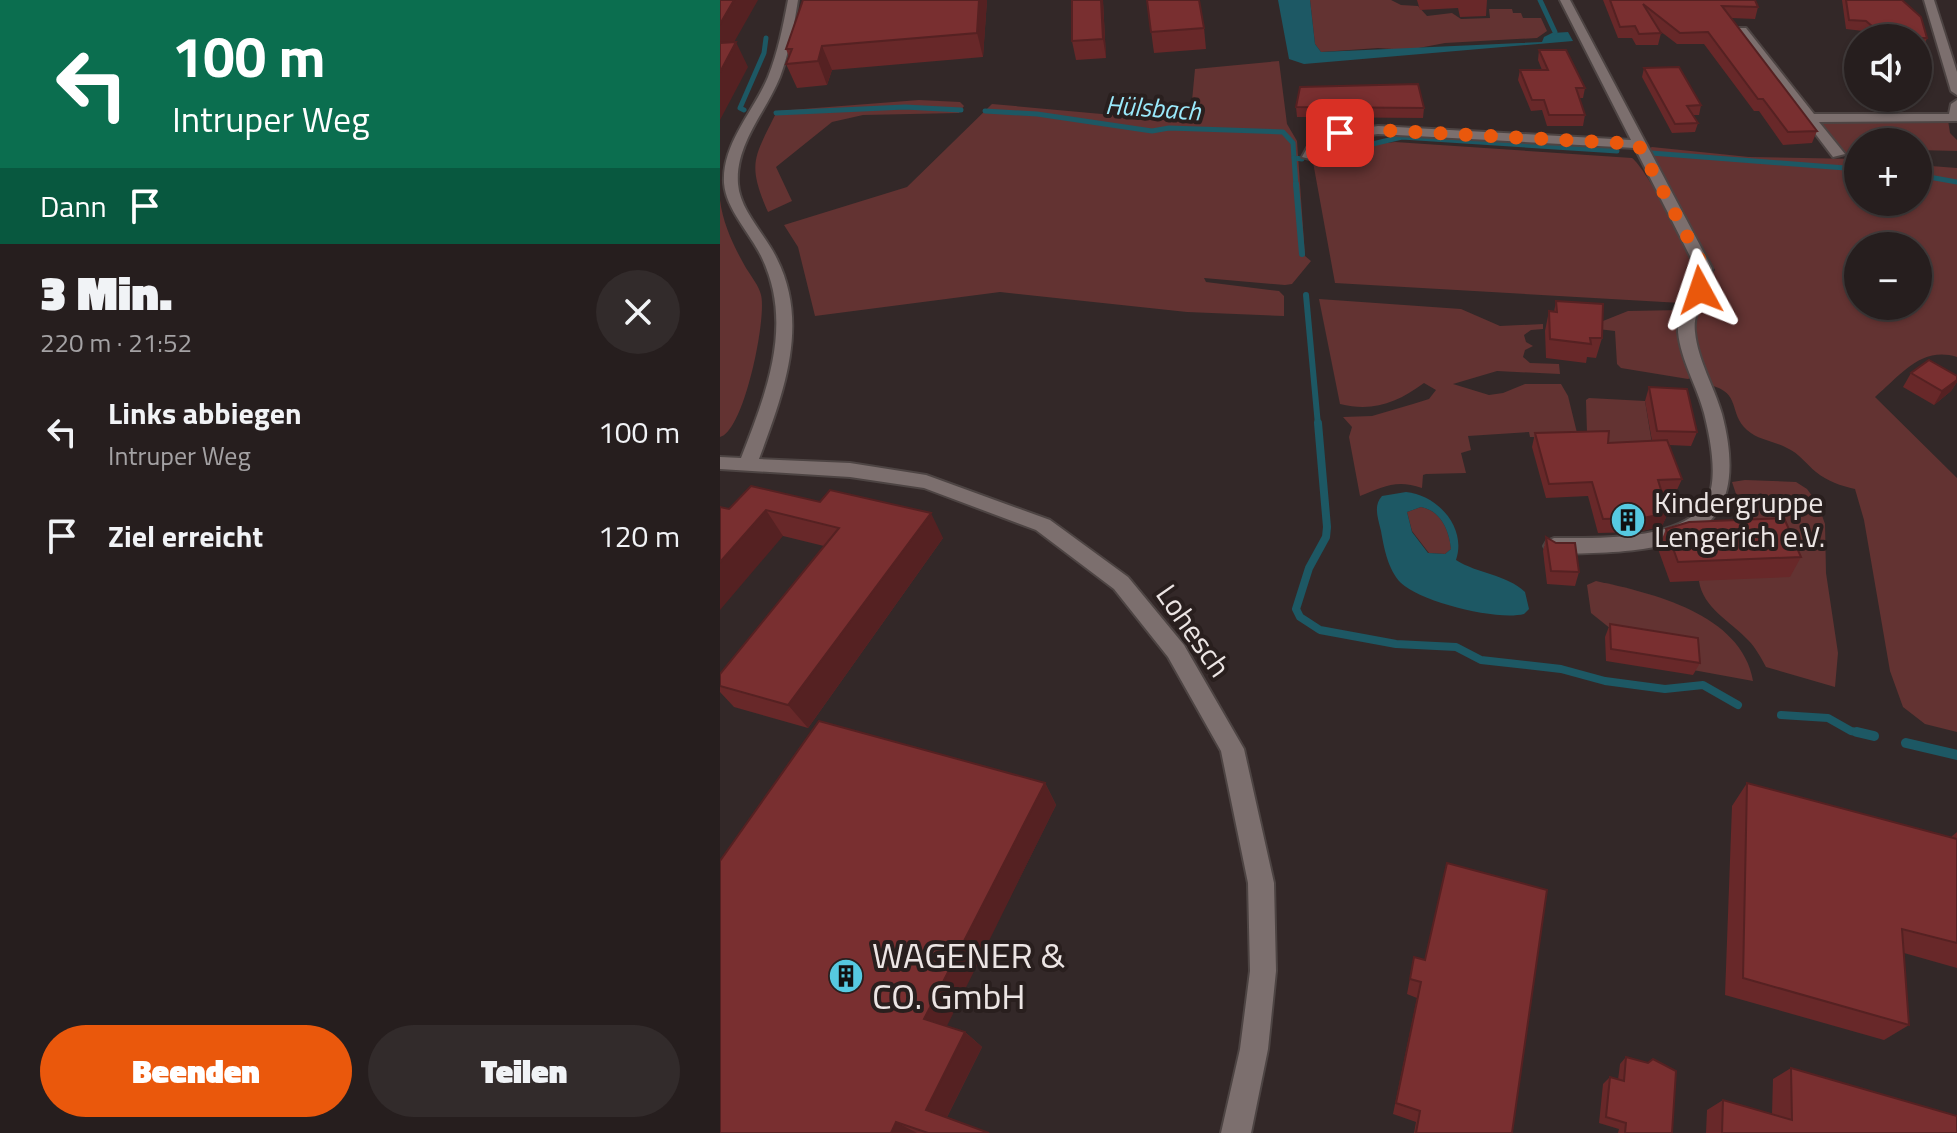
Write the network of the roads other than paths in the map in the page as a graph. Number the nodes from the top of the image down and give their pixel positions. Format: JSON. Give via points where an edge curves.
{"nodes":[{"id":1,"x":793,"y":0,"type":"edge"},
{"id":2,"x":1565,"y":0,"type":"edge"},
{"id":3,"x":1929,"y":0,"type":"edge"},
{"id":4,"x":1742,"y":30,"type":"edge"},
{"id":5,"x":1957,"y":91,"type":"edge"},
{"id":6,"x":1957,"y":104,"type":"edge"},
{"id":7,"x":1810,"y":118,"type":"junction"},
{"id":8,"x":1638,"y":144,"type":"junction"},
{"id":9,"x":1838,"y":154,"type":"dead end"},
{"id":10,"x":1309,"y":157,"type":"dead end"},
{"id":11,"x":720,"y":463,"type":"edge"},
{"id":12,"x":748,"y":464,"type":"junction"},
{"id":13,"x":1554,"y":546,"type":"edge"},
{"id":14,"x":1236,"y":1133,"type":"edge"}],
"edges":[{"from":1,"to":12,"type":"street","via":[[773,80],[731,168],[733,196],[777,271],[787,312],[783,363]]},
{"from":2,"to":8,"type":"street"},
{"from":3,"to":5,"type":"street"},
{"from":4,"to":7,"type":"street"},
{"from":6,"to":7,"type":"street","via":[[1955,118]]},
{"from":7,"to":9,"type":"street"},
{"from":8,"to":10,"type":"street","via":[[1378,130],[1324,138]]},
{"from":8,"to":13,"type":"street","via":[[1704,268],[1685,324],[1713,414],[1718,498],[1700,521],[1667,537]]},
{"from":11,"to":12,"type":"street","name":"Lohesch"},
{"from":12,"to":14,"type":"street","name":"Lohesch","via":[[850,470],[926,482],[1043,525],[1121,583],[1176,651],[1232,749],[1261,883],[1263,971]]}]}
